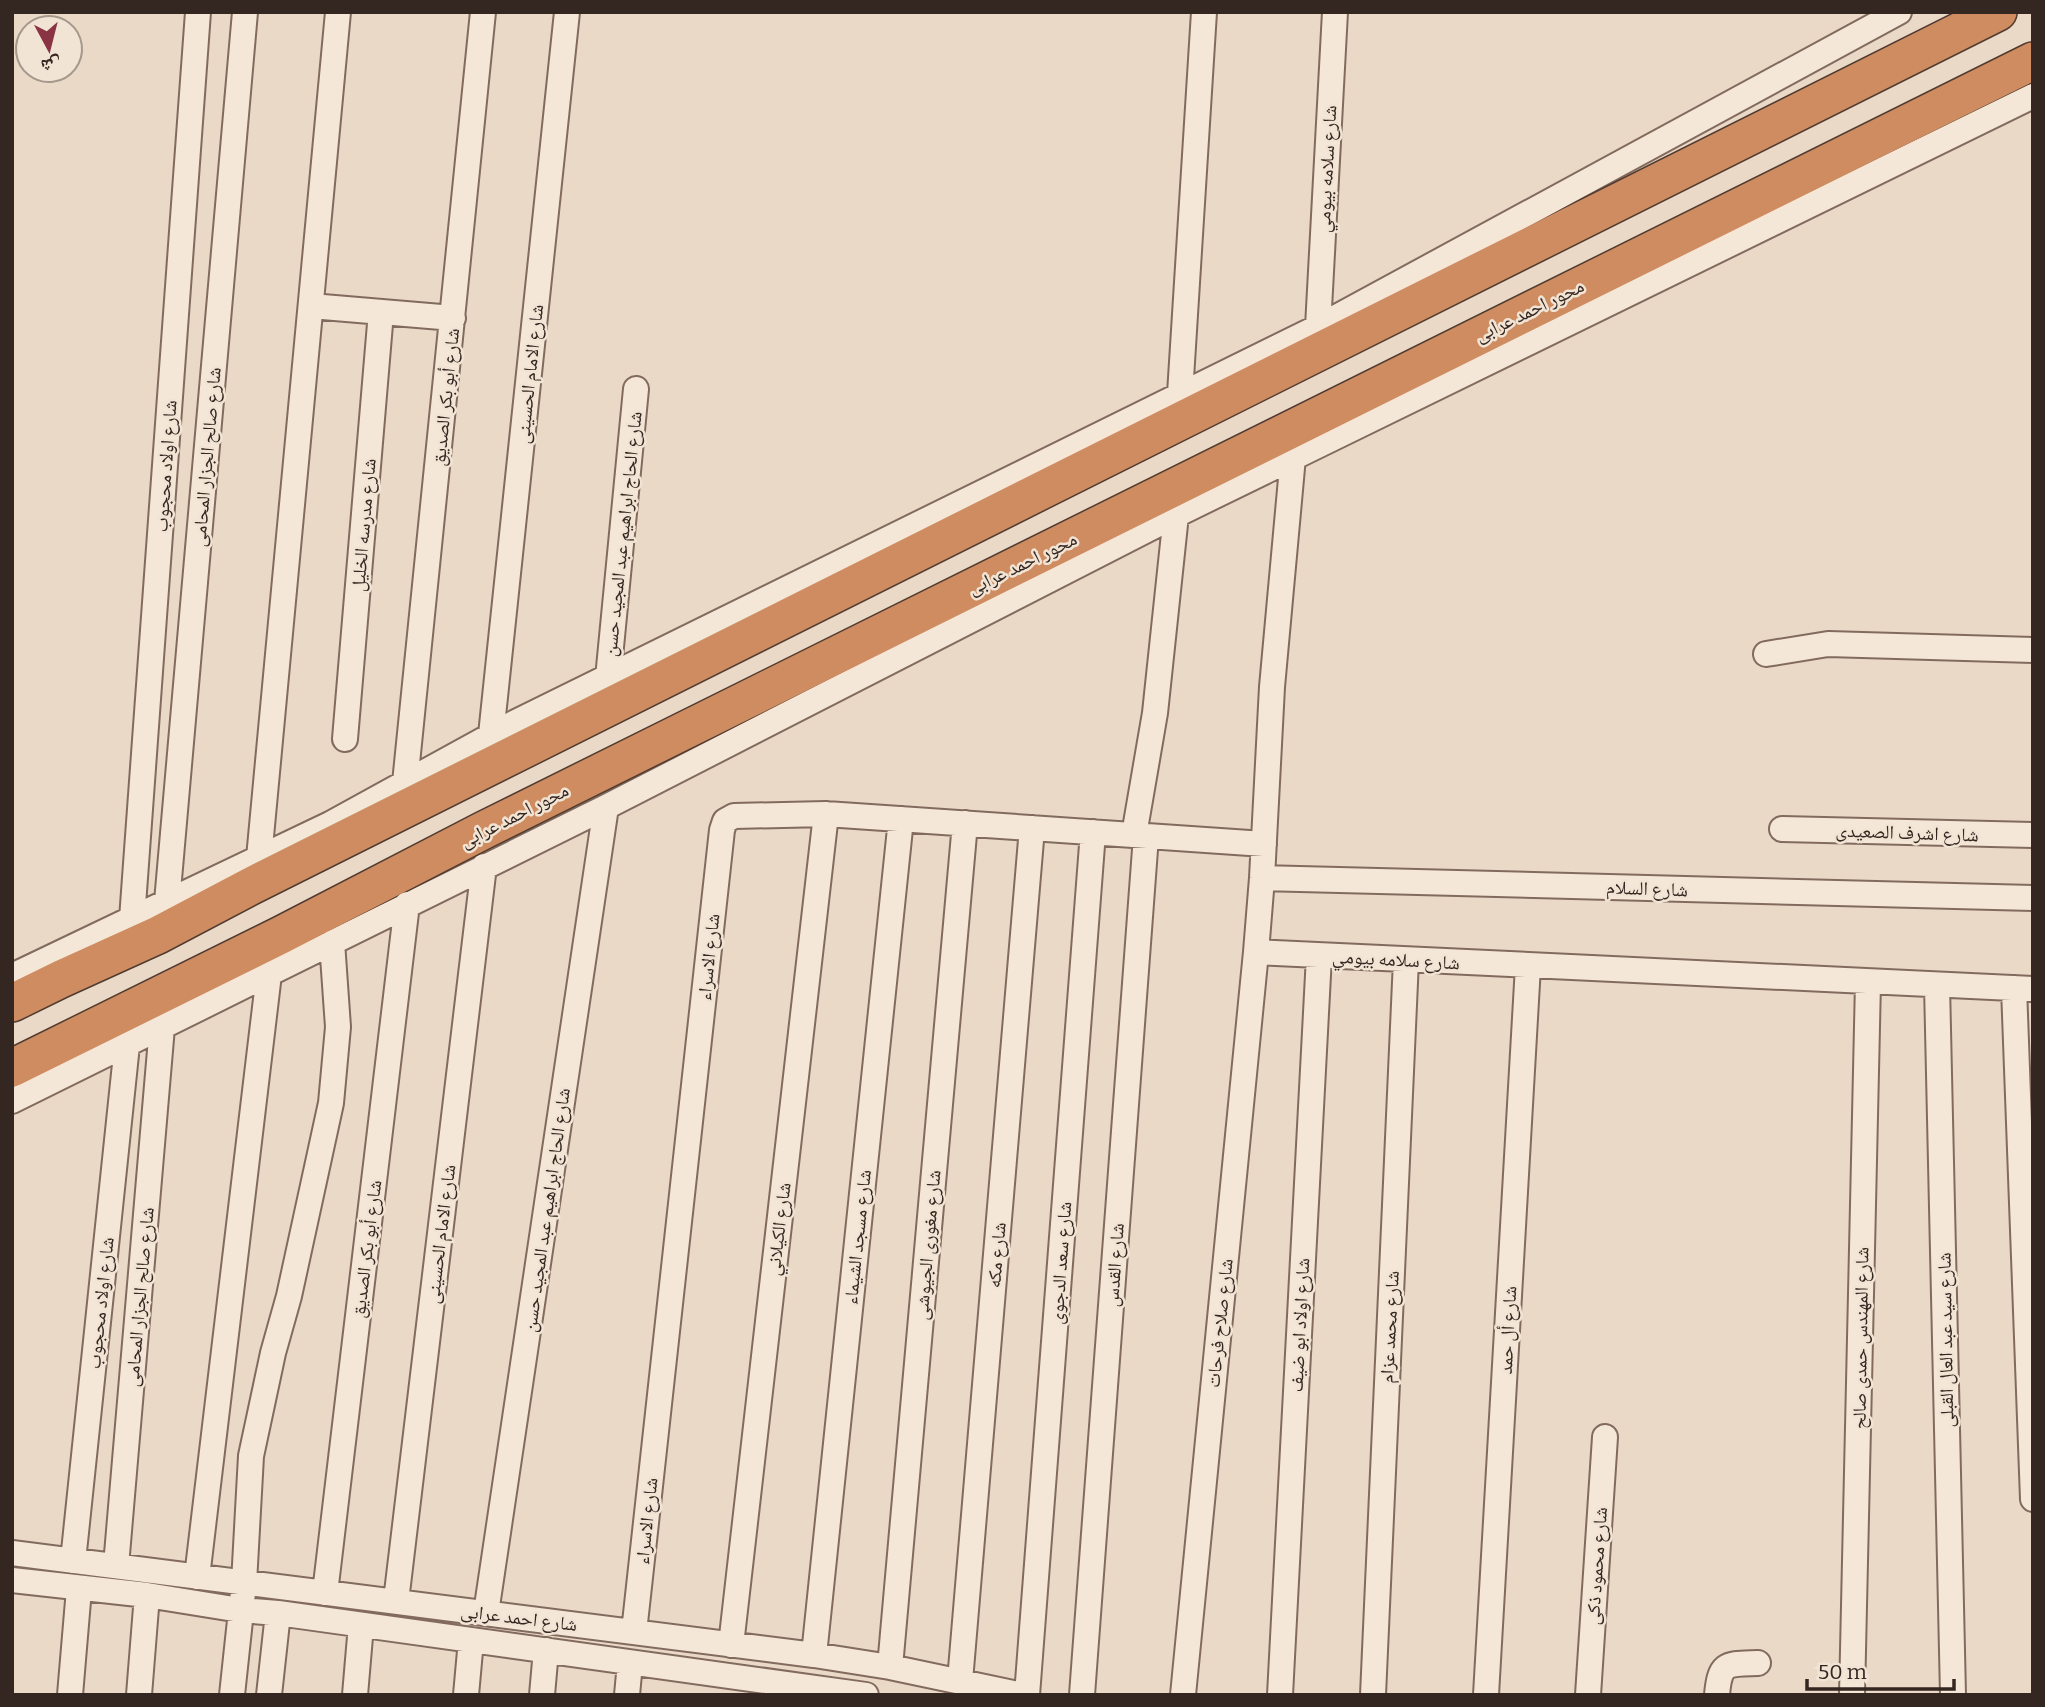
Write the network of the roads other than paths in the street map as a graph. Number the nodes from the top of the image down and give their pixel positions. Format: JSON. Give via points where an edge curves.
{"nodes":[{"id":1,"x":198,"y":12,"type":"edge"},
{"id":2,"x":245,"y":12,"type":"edge"},
{"id":3,"x":338,"y":12,"type":"edge"},
{"id":4,"x":483,"y":12,"type":"edge"},
{"id":5,"x":567,"y":12,"type":"edge"},
{"id":6,"x":1204,"y":12,"type":"edge"},
{"id":7,"x":1335,"y":12,"type":"edge"},
{"id":8,"x":1899,"y":12,"type":"edge"},
{"id":9,"x":1998,"y":12,"type":"edge"},
{"id":10,"x":2033,"y":61,"type":"edge"},
{"id":11,"x":2033,"y":96,"type":"edge"},
{"id":12,"x":311,"y":306,"type":"junction"},
{"id":13,"x":381,"y":312,"type":"junction"},
{"id":14,"x":453,"y":318,"type":"junction"},
{"id":15,"x":1318,"y":327,"type":"junction"},
{"id":16,"x":636,"y":390,"type":"dead end"},
{"id":17,"x":1180,"y":394,"type":"junction"},
{"id":18,"x":1293,"y":457,"type":"junction"},
{"id":19,"x":1175,"y":515,"type":"junction"},
{"id":20,"x":2033,"y":650,"type":"edge"},
{"id":21,"x":1766,"y":654,"type":"dead end"},
{"id":22,"x":608,"y":678,"type":"junction"},
{"id":23,"x":491,"y":736,"type":"junction"},
{"id":24,"x":345,"y":739,"type":"dead end"},
{"id":25,"x":405,"y":783,"type":"junction"},
{"id":26,"x":606,"y":807,"type":"junction"},
{"id":27,"x":826,"y":814,"type":"junction"},
{"id":28,"x":901,"y":819,"type":"junction"},
{"id":29,"x":965,"y":823,"type":"junction"},
{"id":30,"x":1032,"y":828,"type":"junction"},
{"id":31,"x":1782,"y":828,"type":"dead end"},
{"id":32,"x":1093,"y":832,"type":"junction"},
{"id":33,"x":2033,"y":835,"type":"edge"},
{"id":34,"x":1140,"y":836,"type":"junction"},
{"id":35,"x":1264,"y":844,"type":"junction"},
{"id":36,"x":259,"y":858,"type":"junction"},
{"id":37,"x":484,"y":866,"type":"junction"},
{"id":38,"x":1262,"y":878,"type":"junction"},
{"id":39,"x":2033,"y":898,"type":"edge"},
{"id":40,"x":167,"y":902,"type":"junction"},
{"id":41,"x":407,"y":904,"type":"junction"},
{"id":42,"x":132,"y":919,"type":"junction"},
{"id":43,"x":332,"y":942,"type":"junction"},
{"id":44,"x":1255,"y":952,"type":"junction"},
{"id":45,"x":1319,"y":956,"type":"junction"},
{"id":46,"x":1406,"y":960,"type":"junction"},
{"id":47,"x":1528,"y":966,"type":"junction"},
{"id":48,"x":269,"y":974,"type":"junction"},
{"id":49,"x":12,"y":976,"type":"edge"},
{"id":50,"x":1868,"y":982,"type":"junction"},
{"id":51,"x":1937,"y":985,"type":"junction"},
{"id":52,"x":2023,"y":989,"type":"edge"},
{"id":53,"x":12,"y":1003,"type":"edge"},
{"id":54,"x":162,"y":1027,"type":"junction"},
{"id":55,"x":127,"y":1045,"type":"junction"},
{"id":56,"x":12,"y":1068,"type":"edge"},
{"id":57,"x":12,"y":1101,"type":"edge"},
{"id":58,"x":1605,"y":1437,"type":"dead end"},
{"id":59,"x":2033,"y":1499,"type":"edge"},
{"id":60,"x":12,"y":1553,"type":"edge"},
{"id":61,"x":73,"y":1561,"type":"junction"},
{"id":62,"x":116,"y":1566,"type":"junction"},
{"id":63,"x":197,"y":1577,"type":"junction"},
{"id":64,"x":12,"y":1580,"type":"edge"},
{"id":65,"x":244,"y":1583,"type":"junction"},
{"id":66,"x":79,"y":1589,"type":"junction"},
{"id":67,"x":325,"y":1593,"type":"junction"},
{"id":68,"x":147,"y":1595,"type":"junction"},
{"id":69,"x":396,"y":1601,"type":"junction"},
{"id":70,"x":240,"y":1610,"type":"junction"},
{"id":71,"x":278,"y":1613,"type":"junction"},
{"id":72,"x":486,"y":1613,"type":"junction"},
{"id":73,"x":361,"y":1625,"type":"junction"},
{"id":74,"x":634,"y":1632,"type":"junction"},
{"id":75,"x":471,"y":1640,"type":"junction"},
{"id":76,"x":731,"y":1645,"type":"junction"},
{"id":77,"x":546,"y":1650,"type":"junction"},
{"id":78,"x":780,"y":1651,"type":"junction"},
{"id":79,"x":814,"y":1655,"type":"junction"},
{"id":80,"x":630,"y":1663,"type":"junction"},
{"id":81,"x":1758,"y":1663,"type":"dead end"},
{"id":82,"x":890,"y":1667,"type":"junction"},
{"id":83,"x":960,"y":1681,"type":"junction"},
{"id":84,"x":778,"y":1682,"type":"junction"},
{"id":85,"x":743,"y":1686,"type":"edge"},
{"id":86,"x":829,"y":1692,"type":"edge"},
{"id":87,"x":70,"y":1695,"type":"edge"},
{"id":88,"x":139,"y":1695,"type":"edge"},
{"id":89,"x":232,"y":1695,"type":"edge"},
{"id":90,"x":270,"y":1695,"type":"edge"},
{"id":91,"x":355,"y":1695,"type":"edge"},
{"id":92,"x":466,"y":1695,"type":"edge"},
{"id":93,"x":542,"y":1695,"type":"edge"},
{"id":94,"x":627,"y":1695,"type":"edge"},
{"id":95,"x":866,"y":1695,"type":"edge"},
{"id":96,"x":1025,"y":1695,"type":"edge"},
{"id":97,"x":1082,"y":1695,"type":"edge"},
{"id":98,"x":1183,"y":1695,"type":"edge"},
{"id":99,"x":1280,"y":1695,"type":"edge"},
{"id":100,"x":1373,"y":1695,"type":"edge"},
{"id":101,"x":1486,"y":1695,"type":"edge"},
{"id":102,"x":1588,"y":1695,"type":"edge"},
{"id":103,"x":1717,"y":1695,"type":"edge"},
{"id":104,"x":1852,"y":1695,"type":"edge"},
{"id":105,"x":1953,"y":1695,"type":"edge"}],
"edges":[{"from":1,"to":42,"type":"street","name":"شارع اولاد محجوب"},
{"from":2,"to":40,"type":"street","name":"شارع صالح الجزار المحامى"},
{"from":3,"to":12,"type":"street"},
{"from":4,"to":14,"type":"street","name":"شارع أبو بكر الصديق"},
{"from":5,"to":23,"type":"street","name":"شارع الامام الحسينى"},
{"from":6,"to":17,"type":"street"},
{"from":7,"to":15,"type":"street","name":"شارع سلامه بيومي"},
{"from":8,"to":15,"type":"street"},
{"from":9,"to":53,"type":"highway","via":[[158,935]]},
{"from":10,"to":56,"type":"highway","name":"محور احمد عرابى"},
{"from":11,"to":18,"type":"street"},
{"from":12,"to":13,"type":"street"},
{"from":12,"to":36,"type":"street"},
{"from":13,"to":14,"type":"street"},
{"from":13,"to":24,"type":"street","name":"شارع مدرسه الخليل"},
{"from":14,"to":25,"type":"street","name":"شارع أبو بكر الصديق"},
{"from":15,"to":17,"type":"street"},
{"from":16,"to":22,"type":"street","name":"شارع الحاج ابراهيم عبد المجيد حسن"},
{"from":17,"to":22,"type":"street"},
{"from":18,"to":19,"type":"street"},
{"from":18,"to":35,"type":"street","via":[[1272,687]]},
{"from":19,"to":26,"type":"street"},
{"from":19,"to":34,"type":"street","name":"شارع القدس"},
{"from":20,"to":21,"type":"street","via":[[1828,644]]},
{"from":22,"to":23,"type":"street"},
{"from":23,"to":25,"type":"street"},
{"from":25,"to":36,"type":"street"},
{"from":26,"to":37,"type":"street"},
{"from":26,"to":72,"type":"street","name":"شارع الحاج ابراهيم عبد المجيد حسن"},
{"from":27,"to":28,"type":"street","name":"شارع الاسراء"},
{"from":27,"to":74,"type":"street","name":"شارع الاسراء","via":[[734,816],[723,825]]},
{"from":27,"to":76,"type":"street","name":"شارع الكيلاني"},
{"from":28,"to":29,"type":"street","name":"شارع الاسراء"},
{"from":28,"to":79,"type":"street","name":"شارع مسجد الشيماء"},
{"from":29,"to":30,"type":"street","name":"شارع الاسراء"},
{"from":29,"to":82,"type":"street","name":"شارع مغورى الجيوشى"},
{"from":30,"to":32,"type":"street","name":"شارع الاسراء"},
{"from":30,"to":83,"type":"street","name":"شارع مكه"},
{"from":31,"to":33,"type":"street","name":"شارع اشرف الصعيدى"},
{"from":32,"to":34,"type":"street","name":"شارع الاسراء"},
{"from":32,"to":96,"type":"street","name":"شارع سعد الدجوى"},
{"from":34,"to":35,"type":"street","name":"شارع الاسراء"},
{"from":34,"to":97,"type":"street","name":"شارع القدس"},
{"from":35,"to":38,"type":"street"},
{"from":36,"to":40,"type":"street"},
{"from":37,"to":41,"type":"street"},
{"from":37,"to":69,"type":"street","name":"شارع الامام الحسينى"},
{"from":38,"to":39,"type":"street","name":"شارع السلام"},
{"from":38,"to":44,"type":"street"},
{"from":40,"to":42,"type":"street"},
{"from":41,"to":43,"type":"street"},
{"from":41,"to":67,"type":"street","name":"شارع أبو بكر الصديق"},
{"from":42,"to":49,"type":"street"},
{"from":43,"to":48,"type":"street"},
{"from":43,"to":65,"type":"street","via":[[338,1027],[331,1103],[251,1456]]},
{"from":44,"to":45,"type":"street","name":"شارع سلامه بيومي"},
{"from":44,"to":98,"type":"street","name":"شارع صلاح فرحات"},
{"from":45,"to":46,"type":"street","name":"شارع سلامه بيومي"},
{"from":45,"to":99,"type":"street","name":"شارع اولاد ابو ضيف"},
{"from":46,"to":47,"type":"street","name":"شارع سلامه بيومي"},
{"from":46,"to":100,"type":"street","name":"شارع محمد عزام"},
{"from":47,"to":50,"type":"street","name":"شارع سلامه بيومي"},
{"from":47,"to":101,"type":"street","name":"شارع أل حمد"},
{"from":48,"to":54,"type":"street"},
{"from":48,"to":63,"type":"street"},
{"from":50,"to":51,"type":"street","name":"شارع سلامه بيومي"},
{"from":50,"to":104,"type":"street","name":"شارع المهندس حمدى صالح"},
{"from":51,"to":52,"type":"street","name":"شارع سلامه بيومي"},
{"from":51,"to":105,"type":"street","name":"شارع سيد عبد العال القبلى"},
{"from":52,"to":59,"type":"street"},
{"from":54,"to":55,"type":"street"},
{"from":54,"to":62,"type":"street","name":"شارع صالح الجزار المحامى"},
{"from":55,"to":57,"type":"street"},
{"from":55,"to":61,"type":"street","name":"شارع اولاد محجوب"},
{"from":58,"to":102,"type":"street","name":"شارع محمود ذكى"},
{"from":60,"to":61,"type":"street","name":"شارع احمد عرابى"},
{"from":61,"to":62,"type":"street","name":"شارع احمد عرابى"},
{"from":62,"to":63,"type":"street","name":"شارع احمد عرابى"},
{"from":63,"to":65,"type":"street","name":"شارع احمد عرابى"},
{"from":64,"to":66,"type":"street","name":"شارع احمد عرابى"},
{"from":65,"to":67,"type":"street","name":"شارع احمد عرابى"},
{"from":65,"to":70,"type":"street"},
{"from":66,"to":68,"type":"street","name":"شارع احمد عرابى"},
{"from":66,"to":87,"type":"street"},
{"from":67,"to":69,"type":"street","name":"شارع احمد عرابى"},
{"from":68,"to":70,"type":"street","name":"شارع احمد عرابى"},
{"from":68,"to":88,"type":"street"},
{"from":69,"to":72,"type":"street","name":"شارع احمد عرابى"},
{"from":70,"to":71,"type":"street","name":"شارع احمد عرابى"},
{"from":70,"to":89,"type":"street"},
{"from":71,"to":73,"type":"street","name":"شارع احمد عرابى"},
{"from":71,"to":90,"type":"street"},
{"from":72,"to":74,"type":"street","name":"شارع احمد عرابى"},
{"from":73,"to":75,"type":"street","name":"شارع احمد عرابى"},
{"from":73,"to":91,"type":"street"},
{"from":74,"to":76,"type":"street","name":"شارع احمد عرابى"},
{"from":75,"to":77,"type":"street","name":"شارع احمد عرابى"},
{"from":75,"to":92,"type":"street"},
{"from":76,"to":78,"type":"street","name":"شارع احمد عرابى"},
{"from":77,"to":80,"type":"street","name":"شارع احمد عرابى"},
{"from":77,"to":93,"type":"street"},
{"from":78,"to":79,"type":"street","name":"شارع احمد عرابى"},
{"from":78,"to":84,"type":"street"},
{"from":79,"to":82,"type":"street","name":"شارع احمد عرابى"},
{"from":80,"to":85,"type":"street","name":"شارع احمد عرابى"},
{"from":80,"to":94,"type":"street"},
{"from":81,"to":103,"type":"street","via":[[1726,1666],[1718,1678]]},
{"from":82,"to":83,"type":"street","name":"شارع احمد عرابى"},
{"from":83,"to":96,"type":"street","name":"شارع احمد عرابى"},
{"from":84,"to":85,"type":"street","name":"شارع احمد عرابى"},
{"from":84,"to":86,"type":"street","name":"شارع احمد عرابى"},
{"from":86,"to":95,"type":"street","name":"شارع احمد عرابى"}]}
